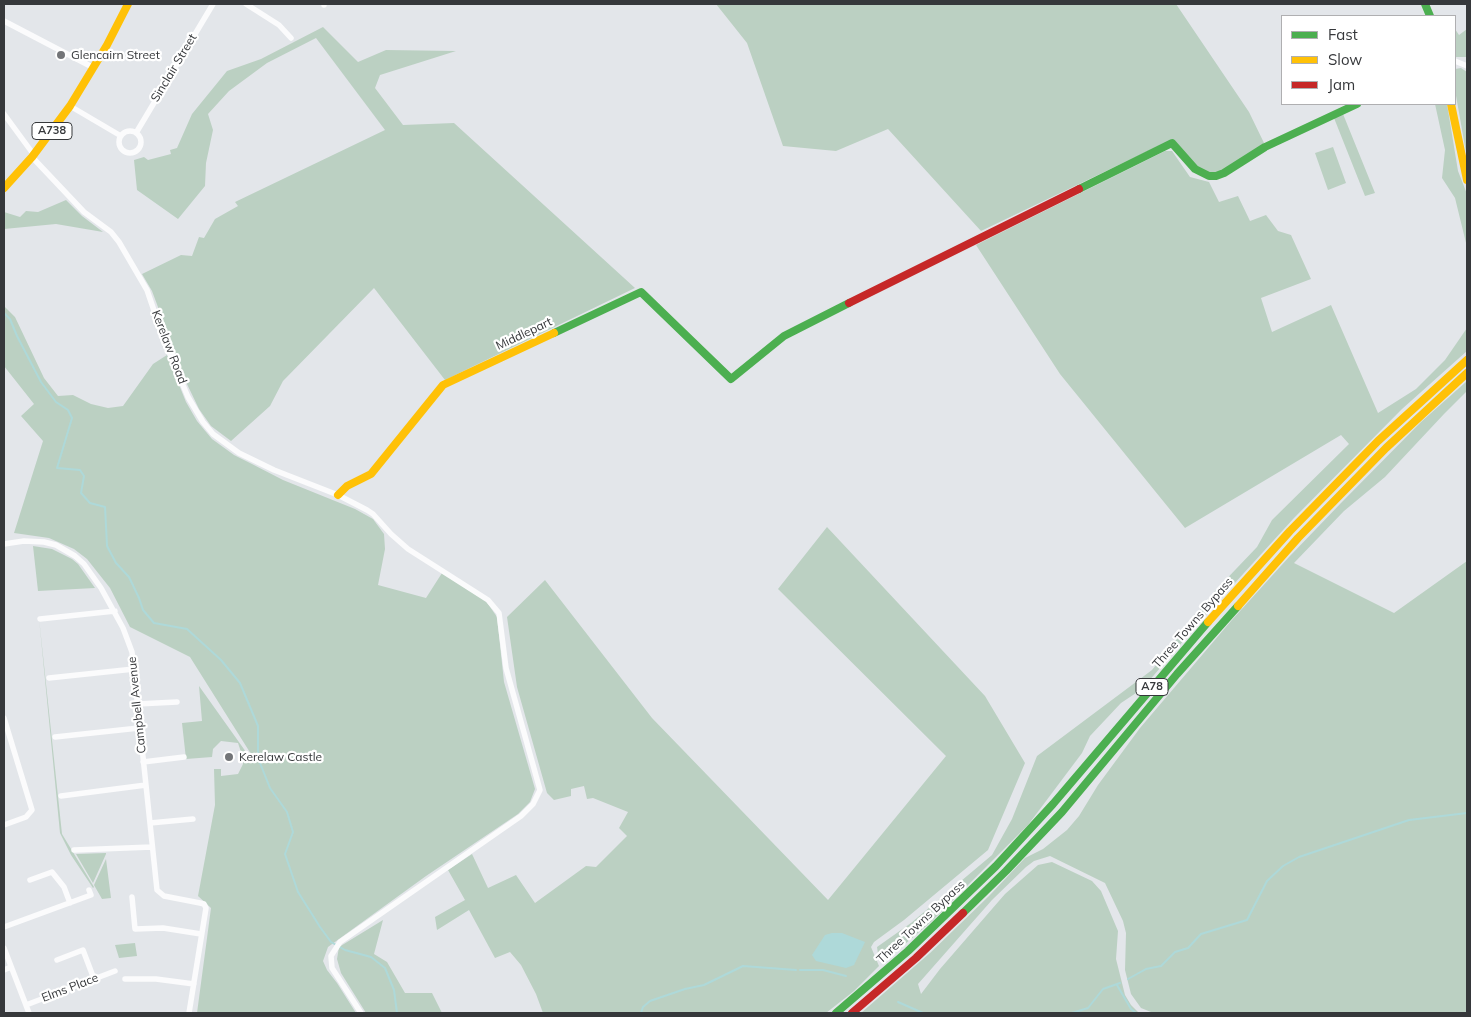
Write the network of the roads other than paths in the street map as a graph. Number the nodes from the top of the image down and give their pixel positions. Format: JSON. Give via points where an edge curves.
{"nodes":[{"id":1,"x":128,"y":4,"type":"edge"},
{"id":2,"x":213,"y":4,"type":"edge"},
{"id":3,"x":246,"y":4,"type":"edge"},
{"id":4,"x":4,"y":21,"type":"edge"},
{"id":5,"x":291,"y":38,"type":"dead end"},
{"id":6,"x":94,"y":68,"type":"junction"},
{"id":7,"x":1355,"y":105,"type":"edge"},
{"id":8,"x":1451,"y":105,"type":"edge"},
{"id":9,"x":70,"y":106,"type":"junction"},
{"id":10,"x":4,"y":114,"type":"edge"},
{"id":11,"x":136,"y":133,"type":"junction"},
{"id":12,"x":121,"y":136,"type":"junction"},
{"id":13,"x":33,"y":156,"type":"junction"},
{"id":14,"x":1467,"y":180,"type":"edge"},
{"id":15,"x":4,"y":188,"type":"edge"},
{"id":16,"x":1467,"y":360,"type":"edge"},
{"id":17,"x":1467,"y":373,"type":"edge"},
{"id":18,"x":338,"y":495,"type":"junction"},
{"id":19,"x":4,"y":544,"type":"edge"},
{"id":20,"x":115,"y":611,"type":"junction"},
{"id":21,"x":40,"y":619,"type":"dead end"},
{"id":22,"x":134,"y":669,"type":"junction"},
{"id":23,"x":49,"y":678,"type":"dead end"},
{"id":24,"x":177,"y":702,"type":"dead end"},
{"id":25,"x":137,"y":704,"type":"junction"},
{"id":26,"x":4,"y":718,"type":"edge"},
{"id":27,"x":139,"y":728,"type":"junction"},
{"id":28,"x":55,"y":736,"type":"dead end"},
{"id":29,"x":184,"y":757,"type":"dead end"},
{"id":30,"x":143,"y":762,"type":"junction"},
{"id":31,"x":146,"y":786,"type":"junction"},
{"id":32,"x":61,"y":796,"type":"dead end"},
{"id":33,"x":192,"y":819,"type":"dead end"},
{"id":34,"x":150,"y":823,"type":"junction"},
{"id":35,"x":4,"y":826,"type":"edge"},
{"id":36,"x":152,"y":847,"type":"junction"},
{"id":37,"x":74,"y":850,"type":"dead end"},
{"id":38,"x":30,"y":880,"type":"dead end"},
{"id":39,"x":89,"y":890,"type":"dead end"},
{"id":40,"x":132,"y":897,"type":"dead end"},
{"id":41,"x":70,"y":902,"type":"junction"},
{"id":42,"x":4,"y":927,"type":"edge"},
{"id":43,"x":201,"y":934,"type":"junction"},
{"id":44,"x":4,"y":948,"type":"edge"},
{"id":45,"x":56,"y":960,"type":"dead end"},
{"id":46,"x":11,"y":967,"type":"junction"},
{"id":47,"x":4,"y":970,"type":"edge"},
{"id":48,"x":115,"y":971,"type":"dead end"},
{"id":49,"x":94,"y":978,"type":"junction"},
{"id":50,"x":125,"y":979,"type":"dead end"},
{"id":51,"x":194,"y":984,"type":"junction"},
{"id":52,"x":26,"y":1005,"type":"junction"},
{"id":53,"x":28,"y":1013,"type":"edge"},
{"id":54,"x":189,"y":1013,"type":"edge"},
{"id":55,"x":361,"y":1013,"type":"edge"},
{"id":56,"x":836,"y":1013,"type":"edge"},
{"id":57,"x":852,"y":1013,"type":"edge"}],
"edges":[{"from":1,"to":6,"type":"main road","number":"A738"},
{"from":2,"to":11,"type":"street","name":"Sinclair Street"},
{"from":3,"to":5,"type":"street","via":[[279,25]]},
{"from":4,"to":6,"type":"street"},
{"from":6,"to":9,"type":"main road","number":"A738"},
{"from":7,"to":18,"type":"main road","name":"Middlepart","via":[[1265,147],[1216,176],[1195,169],[1172,143],[784,336],[731,380],[641,292],[444,385],[371,474],[347,486]]},
{"from":8,"to":14,"type":"main road"},
{"from":9,"to":12,"type":"street"},
{"from":9,"to":13,"type":"main road","number":"A738"},
{"from":10,"to":13,"type":"street","name":"Kerelaw Road"},
{"from":11,"to":12,"type":"street","via":[[129,131]]},
{"from":11,"to":12,"type":"street","via":[[141,144],[131,153],[122,149]]},
{"from":13,"to":15,"type":"main road","number":"A738"},
{"from":13,"to":18,"type":"street","name":"Kerelaw Road","via":[[84,212],[120,242],[147,290],[188,397],[213,434],[238,453]]},
{"from":16,"to":56,"type":"main road","name":"Three Towns Bypass","number":"A78","via":[[1378,441],[1290,531],[1169,666],[1054,804],[996,866],[908,951]]},
{"from":17,"to":57,"type":"main road","name":"Three Towns Bypass","number":"A78","via":[[1412,423],[1298,538],[1183,667],[1062,812],[1006,872],[916,958]]},
{"from":18,"to":55,"type":"street","name":"Kerelaw Road","via":[[373,514],[408,549],[488,600],[499,612],[506,668],[540,790],[533,804],[520,816],[334,949],[332,968]]},
{"from":19,"to":20,"type":"street","name":"Campbell Avenue","via":[[32,541],[66,550],[88,568]]},
{"from":20,"to":21,"type":"street"},
{"from":20,"to":22,"type":"street","name":"Campbell Avenue","via":[[130,645]]},
{"from":22,"to":23,"type":"street"},
{"from":22,"to":25,"type":"street","name":"Campbell Avenue"},
{"from":24,"to":25,"type":"street"},
{"from":25,"to":27,"type":"street","name":"Campbell Avenue"},
{"from":26,"to":35,"type":"street","via":[[32,810],[26,817]]},
{"from":27,"to":28,"type":"street"},
{"from":27,"to":30,"type":"street","name":"Campbell Avenue"},
{"from":29,"to":30,"type":"street"},
{"from":30,"to":31,"type":"street","name":"Campbell Avenue"},
{"from":31,"to":32,"type":"street"},
{"from":31,"to":34,"type":"street","name":"Campbell Avenue"},
{"from":33,"to":34,"type":"street"},
{"from":34,"to":36,"type":"street","name":"Campbell Avenue"},
{"from":36,"to":37,"type":"street"},
{"from":36,"to":43,"type":"street","name":"Campbell Avenue","via":[[158,892],[204,904]]},
{"from":38,"to":41,"type":"street","via":[[52,872],[64,887]]},
{"from":39,"to":41,"type":"street","via":[[91,895]]},
{"from":40,"to":43,"type":"street","via":[[135,929],[163,928]]},
{"from":41,"to":42,"type":"street"},
{"from":43,"to":51,"type":"street"},
{"from":44,"to":46,"type":"street"},
{"from":45,"to":49,"type":"street","via":[[82,950]]},
{"from":46,"to":47,"type":"street"},
{"from":46,"to":52,"type":"street"},
{"from":48,"to":49,"type":"street","name":"Elms Place"},
{"from":49,"to":52,"type":"street","name":"Elms Place"},
{"from":50,"to":51,"type":"street"},
{"from":51,"to":54,"type":"street"},
{"from":52,"to":53,"type":"street"}]}
